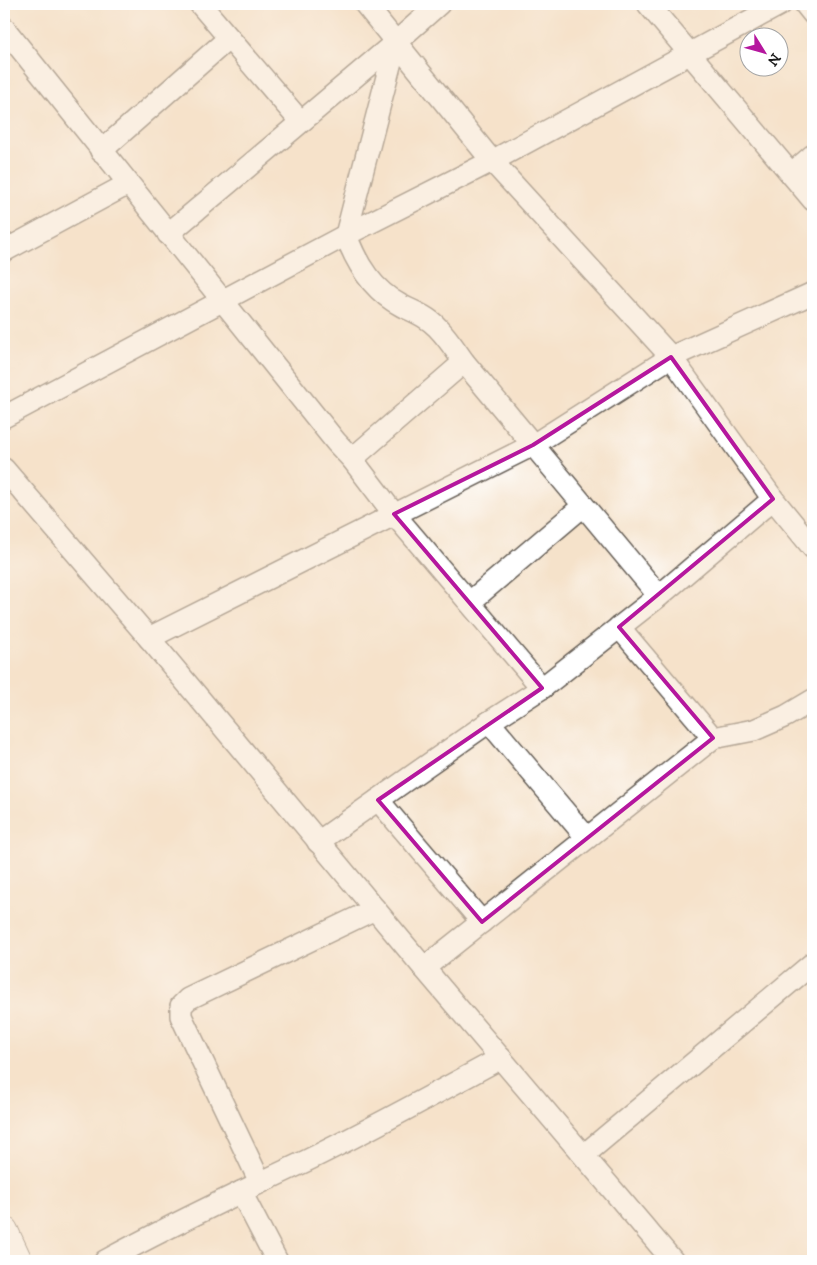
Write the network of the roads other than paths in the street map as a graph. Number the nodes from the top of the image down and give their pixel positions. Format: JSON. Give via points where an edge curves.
{"nodes":[{"id":1,"x":200,"y":4,"type":"edge"},
{"id":2,"x":365,"y":4,"type":"edge"},
{"id":3,"x":439,"y":4,"type":"edge"},
{"id":4,"x":648,"y":4,"type":"edge"},
{"id":5,"x":781,"y":4,"type":"edge"},
{"id":6,"x":805,"y":4,"type":"edge"},
{"id":7,"x":813,"y":14,"type":"edge"},
{"id":8,"x":4,"y":28,"type":"edge"},
{"id":9,"x":229,"y":38,"type":"junction"},
{"id":10,"x":396,"y":42,"type":"junction"},
{"id":11,"x":689,"y":53,"type":"junction"},
{"id":12,"x":300,"y":121,"type":"junction"},
{"id":13,"x":101,"y":151,"type":"junction"},
{"id":14,"x":813,"y":155,"type":"edge"},
{"id":15,"x":492,"y":161,"type":"junction"},
{"id":16,"x":791,"y":174,"type":"junction"},
{"id":17,"x":128,"y":184,"type":"junction"},
{"id":18,"x":813,"y":200,"type":"edge"},
{"id":19,"x":168,"y":234,"type":"junction"},
{"id":20,"x":346,"y":235,"type":"junction"},
{"id":21,"x":4,"y":251,"type":"edge"},
{"id":22,"x":813,"y":293,"type":"edge"},
{"id":23,"x":222,"y":300,"type":"junction"},
{"id":24,"x":671,"y":357,"type":"junction"},
{"id":25,"x":464,"y":362,"type":"junction"},
{"id":26,"x":4,"y":417,"type":"edge"},
{"id":27,"x":533,"y":445,"type":"junction"},
{"id":28,"x":352,"y":459,"type":"junction"},
{"id":29,"x":4,"y":469,"type":"edge"},
{"id":30,"x":773,"y":499,"type":"junction"},
{"id":31,"x":583,"y":506,"type":"junction"},
{"id":32,"x":394,"y":514,"type":"junction"},
{"id":33,"x":813,"y":548,"type":"edge"},
{"id":34,"x":659,"y":596,"type":"junction"},
{"id":35,"x":470,"y":602,"type":"junction"},
{"id":36,"x":619,"y":627,"type":"junction"},
{"id":37,"x":149,"y":638,"type":"junction"},
{"id":38,"x":542,"y":688,"type":"junction"},
{"id":39,"x":813,"y":700,"type":"edge"},
{"id":40,"x":489,"y":722,"type":"junction"},
{"id":41,"x":713,"y":738,"type":"junction"},
{"id":42,"x":378,"y":800,"type":"junction"},
{"id":43,"x":588,"y":838,"type":"junction"},
{"id":44,"x":318,"y":842,"type":"junction"},
{"id":45,"x":375,"y":909,"type":"junction"},
{"id":46,"x":482,"y":922,"type":"junction"},
{"id":47,"x":813,"y":963,"type":"edge"},
{"id":48,"x":424,"y":968,"type":"junction"},
{"id":49,"x":501,"y":1058,"type":"junction"},
{"id":50,"x":584,"y":1155,"type":"junction"},
{"id":51,"x":260,"y":1182,"type":"junction"},
{"id":52,"x":241,"y":1192,"type":"junction"},
{"id":53,"x":4,"y":1231,"type":"edge"},
{"id":54,"x":18,"y":1261,"type":"edge"},
{"id":55,"x":105,"y":1261,"type":"edge"},
{"id":56,"x":277,"y":1261,"type":"edge"},
{"id":57,"x":673,"y":1261,"type":"edge"}],
"edges":[{"from":1,"to":9,"type":"street"},
{"from":2,"to":10,"type":"street"},
{"from":3,"to":10,"type":"street"},
{"from":4,"to":11,"type":"street"},
{"from":5,"to":11,"type":"street"},
{"from":6,"to":7,"type":"street"},
{"from":8,"to":13,"type":"street"},
{"from":9,"to":12,"type":"street"},
{"from":9,"to":13,"type":"street"},
{"from":10,"to":12,"type":"street"},
{"from":10,"to":15,"type":"street"},
{"from":10,"to":20,"type":"street"},
{"from":11,"to":15,"type":"street"},
{"from":11,"to":16,"type":"street"},
{"from":12,"to":19,"type":"street"},
{"from":13,"to":17,"type":"street"},
{"from":14,"to":16,"type":"street"},
{"from":15,"to":20,"type":"street"},
{"from":15,"to":24,"type":"street"},
{"from":16,"to":18,"type":"street"},
{"from":17,"to":19,"type":"street"},
{"from":17,"to":21,"type":"street"},
{"from":19,"to":23,"type":"street"},
{"from":20,"to":23,"type":"street"},
{"from":20,"to":25,"type":"street","via":[[368,279],[381,292],[438,327]]},
{"from":22,"to":24,"type":"street"},
{"from":23,"to":26,"type":"street"},
{"from":23,"to":28,"type":"street"},
{"from":24,"to":27,"type":"street"},
{"from":24,"to":30,"type":"street"},
{"from":25,"to":27,"type":"street"},
{"from":25,"to":28,"type":"street"},
{"from":27,"to":31,"type":"street"},
{"from":27,"to":32,"type":"street"},
{"from":28,"to":32,"type":"street"},
{"from":29,"to":37,"type":"street"},
{"from":30,"to":33,"type":"street"},
{"from":30,"to":34,"type":"street"},
{"from":31,"to":34,"type":"street"},
{"from":31,"to":35,"type":"street"},
{"from":32,"to":35,"type":"street"},
{"from":32,"to":37,"type":"street"},
{"from":34,"to":36,"type":"street"},
{"from":35,"to":38,"type":"street"},
{"from":36,"to":38,"type":"street"},
{"from":36,"to":41,"type":"street"},
{"from":37,"to":44,"type":"street"},
{"from":38,"to":40,"type":"street"},
{"from":39,"to":41,"type":"street","via":[[754,730]]},
{"from":40,"to":42,"type":"street"},
{"from":40,"to":43,"type":"street"},
{"from":41,"to":43,"type":"street"},
{"from":42,"to":44,"type":"street"},
{"from":42,"to":46,"type":"street"},
{"from":43,"to":46,"type":"street"},
{"from":44,"to":45,"type":"street"},
{"from":45,"to":48,"type":"street"},
{"from":45,"to":51,"type":"street","via":[[188,999],[181,1006],[181,1016]]},
{"from":46,"to":48,"type":"street"},
{"from":47,"to":50,"type":"street"},
{"from":48,"to":49,"type":"street"},
{"from":49,"to":50,"type":"street"},
{"from":49,"to":51,"type":"street"},
{"from":50,"to":57,"type":"street"},
{"from":51,"to":52,"type":"street"},
{"from":52,"to":55,"type":"street"},
{"from":52,"to":56,"type":"street"},
{"from":53,"to":54,"type":"highway"}]}
